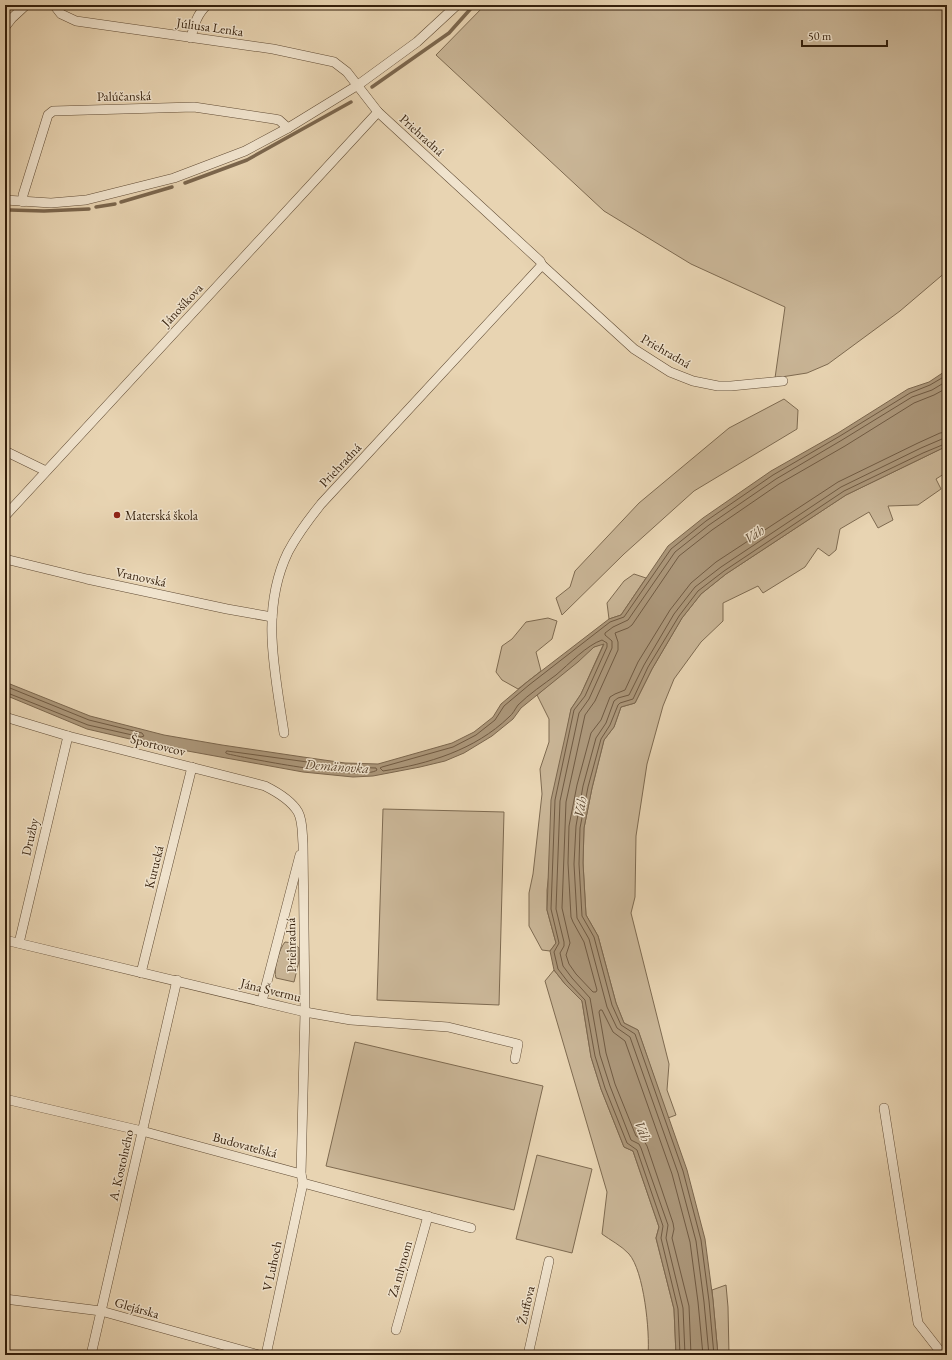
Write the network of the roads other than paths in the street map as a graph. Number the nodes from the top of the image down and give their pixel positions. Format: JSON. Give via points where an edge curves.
{"nodes":[{"id":1,"x":26,"y":5,"type":"edge"},
{"id":2,"x":54,"y":5,"type":"edge"},
{"id":3,"x":207,"y":5,"type":"edge"},
{"id":4,"x":458,"y":5,"type":"edge"},
{"id":5,"x":5,"y":27,"type":"edge"},
{"id":6,"x":191,"y":38,"type":"junction"},
{"id":7,"x":358,"y":85,"type":"junction"},
{"id":8,"x":378,"y":112,"type":"junction"},
{"id":9,"x":288,"y":128,"type":"junction"},
{"id":10,"x":5,"y":200,"type":"edge"},
{"id":11,"x":23,"y":202,"type":"junction"},
{"id":12,"x":542,"y":266,"type":"junction"},
{"id":13,"x":782,"y":381,"type":"dead end"},
{"id":14,"x":5,"y":451,"type":"edge"},
{"id":15,"x":46,"y":471,"type":"junction"},
{"id":16,"x":5,"y":516,"type":"edge"},
{"id":17,"x":5,"y":559,"type":"edge"},
{"id":18,"x":272,"y":617,"type":"junction"},
{"id":19,"x":5,"y":717,"type":"edge"},
{"id":20,"x":284,"y":733,"type":"dead end"},
{"id":21,"x":68,"y":736,"type":"junction"},
{"id":22,"x":192,"y":767,"type":"junction"},
{"id":23,"x":298,"y":812,"type":"joint"},
{"id":24,"x":303,"y":844,"type":"junction"},
{"id":25,"x":5,"y":940,"type":"edge"},
{"id":26,"x":19,"y":943,"type":"junction"},
{"id":27,"x":141,"y":973,"type":"junction"},
{"id":28,"x":177,"y":980,"type":"junction"},
{"id":29,"x":262,"y":1001,"type":"junction"},
{"id":30,"x":305,"y":1012,"type":"junction"},
{"id":31,"x":515,"y":1059,"type":"dead end"},
{"id":32,"x":5,"y":1099,"type":"edge"},
{"id":33,"x":884,"y":1108,"type":"dead end"},
{"id":34,"x":142,"y":1131,"type":"junction"},
{"id":35,"x":302,"y":1178,"type":"junction"},
{"id":36,"x":428,"y":1216,"type":"junction"},
{"id":37,"x":471,"y":1228,"type":"dead end"},
{"id":38,"x":549,"y":1261,"type":"dead end"},
{"id":39,"x":5,"y":1300,"type":"edge"},
{"id":40,"x":101,"y":1311,"type":"junction"},
{"id":41,"x":396,"y":1330,"type":"dead end"},
{"id":42,"x":91,"y":1355,"type":"edge"},
{"id":43,"x":258,"y":1355,"type":"edge"},
{"id":44,"x":266,"y":1355,"type":"edge"},
{"id":45,"x":528,"y":1355,"type":"edge"},
{"id":46,"x":943,"y":1355,"type":"edge"}],
"edges":[{"from":1,"to":5,"type":"street"},
{"from":2,"to":6,"type":"street","name":"Júliusa Lenka","via":[[61,14],[76,21]]},
{"from":3,"to":6,"type":"street","via":[[196,20]]},
{"from":4,"to":7,"type":"street","via":[[417,42]]},
{"from":6,"to":7,"type":"street","name":"Júliusa Lenka","via":[[273,49],[334,62]]},
{"from":7,"to":8,"type":"street","name":"Priehradná"},
{"from":7,"to":9,"type":"street"},
{"from":8,"to":12,"type":"street","name":"Priehradná","via":[[540,261]]},
{"from":8,"to":15,"type":"street","name":"Jánošíkova"},
{"from":9,"to":11,"type":"street","via":[[245,151],[174,178],[75,202]]},
{"from":9,"to":11,"type":"street","name":"Palúčanská","via":[[279,120],[194,107],[53,111],[48,115]]},
{"from":10,"to":11,"type":"street"},
{"from":12,"to":13,"type":"street","name":"Priehradná","via":[[622,339],[670,372],[693,382],[718,386]]},
{"from":12,"to":18,"type":"street","name":"Priehradná","via":[[313,514],[292,545],[283,565]]},
{"from":14,"to":15,"type":"street"},
{"from":15,"to":16,"type":"street","name":"Jánošíkova"},
{"from":17,"to":18,"type":"street","name":"Vranovská"},
{"from":18,"to":20,"type":"street","name":"Priehradná","via":[[273,659]]},
{"from":19,"to":21,"type":"street","name":"Športovcov"},
{"from":21,"to":22,"type":"street","name":"Športovcov"},
{"from":21,"to":26,"type":"street","name":"Družby"},
{"from":22,"to":23,"type":"street","name":"Športovcov","via":[[265,786],[284,797]]},
{"from":22,"to":27,"type":"street","name":"Kurucká"},
{"from":23,"to":24,"type":"street","name":"Priehradná"},
{"from":24,"to":29,"type":"street"},
{"from":24,"to":30,"type":"street","name":"Priehradná"},
{"from":25,"to":26,"type":"street","name":"Jána Švermu"},
{"from":26,"to":27,"type":"street","name":"Jána Švermu"},
{"from":27,"to":28,"type":"street","name":"Jána Švermu"},
{"from":28,"to":29,"type":"street","name":"Jána Švermu"},
{"from":28,"to":34,"type":"street","name":"A. Kostolného"},
{"from":29,"to":30,"type":"street","name":"Jána Švermu"},
{"from":30,"to":31,"type":"street","name":"Jána Švermu","via":[[351,1020],[448,1027],[518,1044]]},
{"from":30,"to":35,"type":"street","name":"Priehradná"},
{"from":32,"to":34,"type":"street","name":"Budovateľská"},
{"from":33,"to":46,"type":"street","via":[[918,1323]]},
{"from":34,"to":35,"type":"street","name":"Budovateľská"},
{"from":34,"to":40,"type":"street","name":"A. Kostolného"},
{"from":35,"to":36,"type":"street","name":"Budovateľská"},
{"from":35,"to":44,"type":"street","name":"V Luhoch"},
{"from":36,"to":37,"type":"street","name":"Budovateľská"},
{"from":36,"to":41,"type":"street","name":"Za mlynom"},
{"from":38,"to":45,"type":"street","name":"Žuffova"},
{"from":39,"to":40,"type":"street","name":"Glejárska"},
{"from":40,"to":42,"type":"street","name":"A. Kostolného"},
{"from":40,"to":43,"type":"street","name":"Glejárska"}]}
